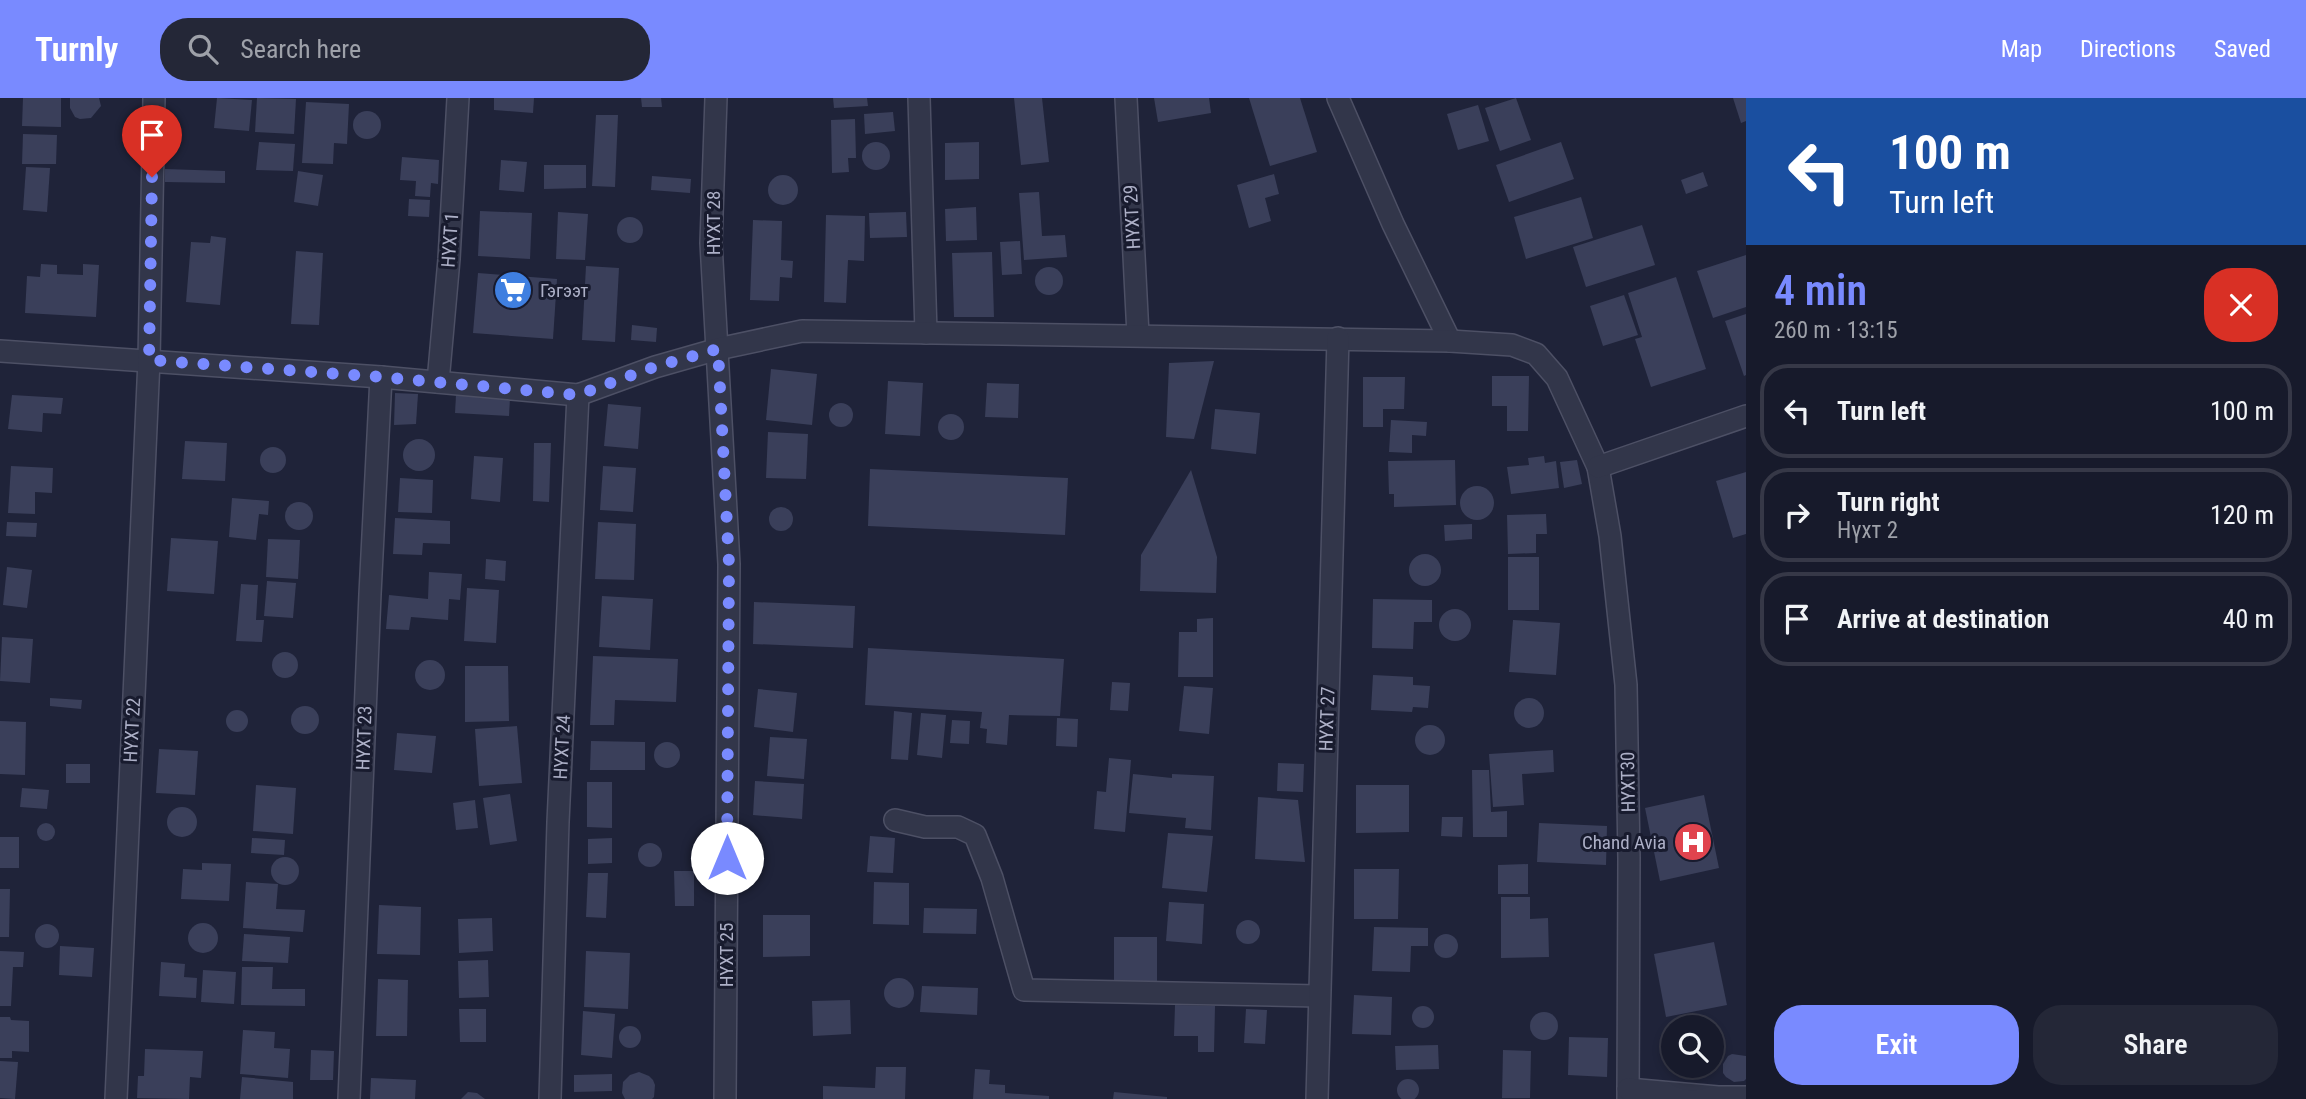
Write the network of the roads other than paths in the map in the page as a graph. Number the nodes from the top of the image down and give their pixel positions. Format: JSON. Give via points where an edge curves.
{"nodes":[{"id":1,"x":153,"y":98,"type":"edge"},
{"id":2,"x":458,"y":98,"type":"edge"},
{"id":3,"x":716,"y":98,"type":"edge"},
{"id":4,"x":919,"y":98,"type":"edge"},
{"id":5,"x":1126,"y":98,"type":"edge"},
{"id":6,"x":1338,"y":98,"type":"edge"},
{"id":7,"x":926,"y":333,"type":"junction"},
{"id":8,"x":1138,"y":335,"type":"junction"},
{"id":9,"x":1338,"y":338,"type":"junction"},
{"id":10,"x":1450,"y":341,"type":"junction"},
{"id":11,"x":718,"y":349,"type":"junction"},
{"id":12,"x":0,"y":351,"type":"edge"},
{"id":13,"x":149,"y":360,"type":"junction"},
{"id":14,"x":381,"y":377,"type":"junction"},
{"id":15,"x":438,"y":382,"type":"junction"},
{"id":16,"x":578,"y":395,"type":"junction"},
{"id":17,"x":1746,"y":416,"type":"edge"},
{"id":18,"x":1598,"y":467,"type":"junction"},
{"id":19,"x":895,"y":820,"type":"dead end"},
{"id":20,"x":1320,"y":996,"type":"junction"},
{"id":21,"x":1628,"y":1094,"type":"edge"},
{"id":22,"x":1746,"y":1097,"type":"edge"},
{"id":23,"x":116,"y":1099,"type":"edge"},
{"id":24,"x":349,"y":1099,"type":"edge"},
{"id":25,"x":550,"y":1099,"type":"edge"},
{"id":26,"x":725,"y":1099,"type":"edge"},
{"id":27,"x":1317,"y":1099,"type":"edge"}],
"edges":[{"from":1,"to":13,"type":"street","name":"НҮХТ 22"},
{"from":2,"to":15,"type":"street","name":"НҮХТ 1"},
{"from":3,"to":11,"type":"street","name":"НҮХТ 28","via":[[711,243]]},
{"from":4,"to":7,"type":"street"},
{"from":5,"to":8,"type":"street","name":"НҮХТ 29"},
{"from":6,"to":10,"type":"street"},
{"from":7,"to":8,"type":"street","name":"НҮХТ30"},
{"from":7,"to":11,"type":"street","name":"НҮХТ30","via":[[802,331]]},
{"from":8,"to":9,"type":"street","name":"НҮХТ30"},
{"from":9,"to":10,"type":"street","name":"НҮХТ30"},
{"from":9,"to":20,"type":"street","name":"НҮХТ 27"},
{"from":10,"to":18,"type":"street","name":"НҮХТ30","via":[[1512,345],[1536,354],[1557,378]]},
{"from":11,"to":16,"type":"street","name":"НҮХТ30"},
{"from":11,"to":26,"type":"street","name":"НҮХТ 25","via":[[729,564]]},
{"from":12,"to":13,"type":"street"},
{"from":13,"to":14,"type":"street"},
{"from":13,"to":23,"type":"street","name":"НҮХТ 22"},
{"from":14,"to":15,"type":"street"},
{"from":14,"to":24,"type":"street","name":"НҮХТ 23"},
{"from":15,"to":16,"type":"street"},
{"from":16,"to":25,"type":"street","name":"НҮХТ 24"},
{"from":17,"to":18,"type":"street"},
{"from":18,"to":21,"type":"street","name":"НҮХТ30","via":[[1626,685]]},
{"from":19,"to":20,"type":"street","via":[[925,827],[958,827],[975,835],[1024,990]]},
{"from":20,"to":27,"type":"street","name":"НҮХТ 27"},
{"from":21,"to":22,"type":"street"}]}
